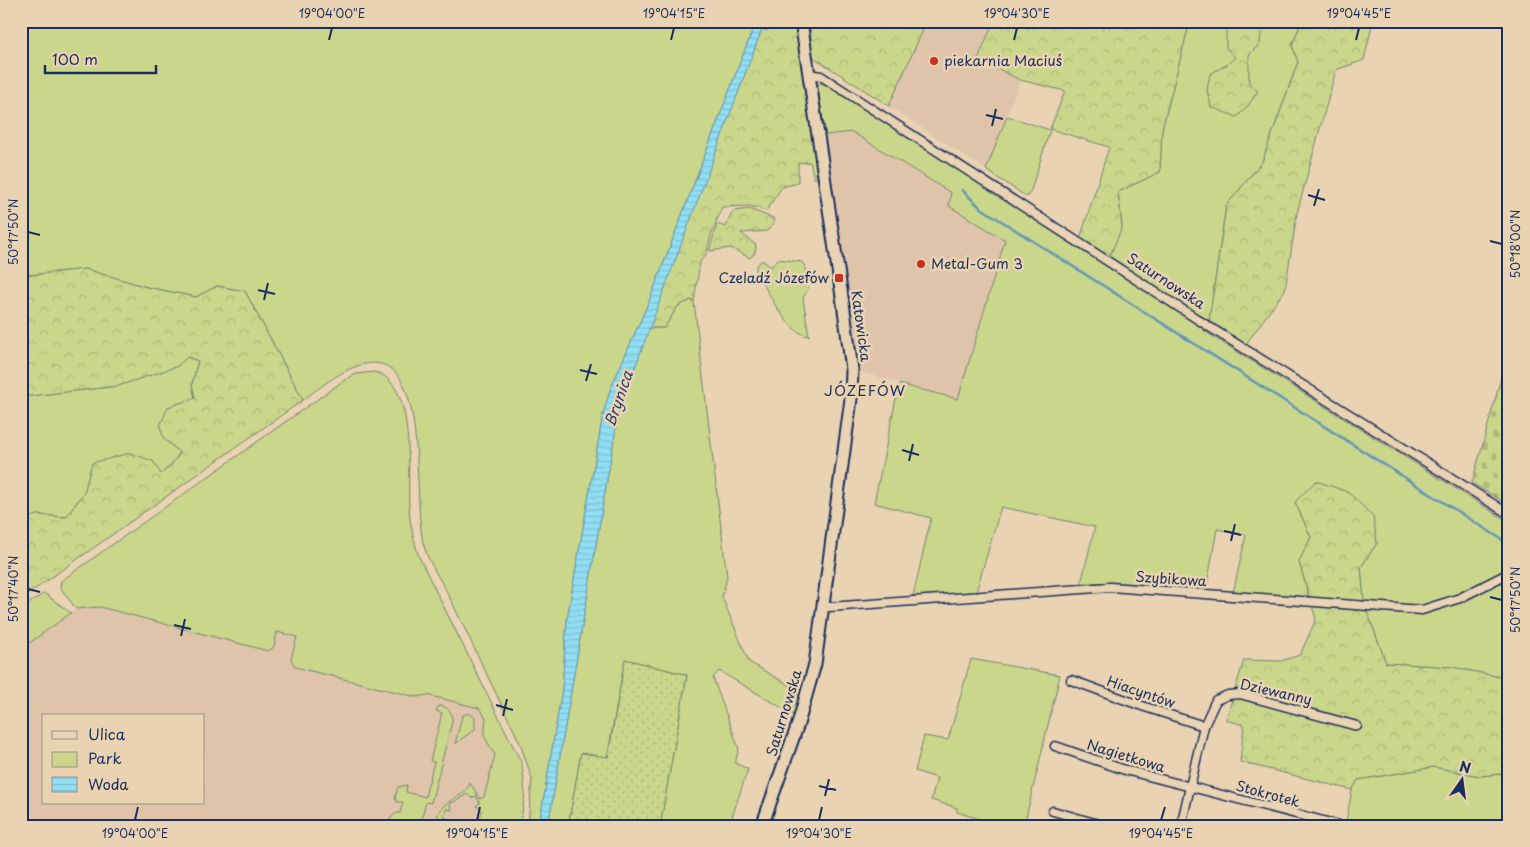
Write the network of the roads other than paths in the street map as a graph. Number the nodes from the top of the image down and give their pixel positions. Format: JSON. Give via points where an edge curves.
{"nodes":[{"id":1,"x":801,"y":21,"type":"edge"},
{"id":2,"x":808,"y":74,"type":"junction"},
{"id":3,"x":1509,"y":514,"type":"edge"},
{"id":4,"x":1509,"y":573,"type":"edge"},
{"id":5,"x":823,"y":606,"type":"junction"},
{"id":6,"x":1071,"y":680,"type":"dead end"},
{"id":7,"x":1204,"y":726,"type":"junction"},
{"id":8,"x":1358,"y":726,"type":"dead end"},
{"id":9,"x":1055,"y":746,"type":"dead end"},
{"id":10,"x":1191,"y":788,"type":"junction"},
{"id":11,"x":1053,"y":811,"type":"dead end"},
{"id":12,"x":1339,"y":825,"type":"edge"},
{"id":13,"x":762,"y":826,"type":"edge"},
{"id":14,"x":1105,"y":826,"type":"edge"},
{"id":15,"x":1182,"y":826,"type":"edge"}],
"edges":[{"from":1,"to":2,"type":"street","name":"Katowicka"},
{"from":2,"to":3,"type":"street","name":"Saturnowska","via":[[821,76],[1211,328]]},
{"from":2,"to":5,"type":"street","name":"Katowicka","via":[[852,370],[851,399]]},
{"from":4,"to":5,"type":"street","name":"Szybikowa","via":[[1460,598],[1422,610],[1110,587]]},
{"from":5,"to":13,"type":"street","name":"Saturnowska","via":[[815,664],[806,697]]},
{"from":6,"to":7,"type":"street","name":"Hiacyntów"},
{"from":7,"to":8,"type":"street","name":"Dziewanny","via":[[1216,700],[1240,694]]},
{"from":7,"to":10,"type":"street"},
{"from":9,"to":10,"type":"street","name":"Nagietkowa"},
{"from":10,"to":12,"type":"street","name":"Stokrotek"},
{"from":10,"to":15,"type":"street"},
{"from":11,"to":14,"type":"street"}]}
